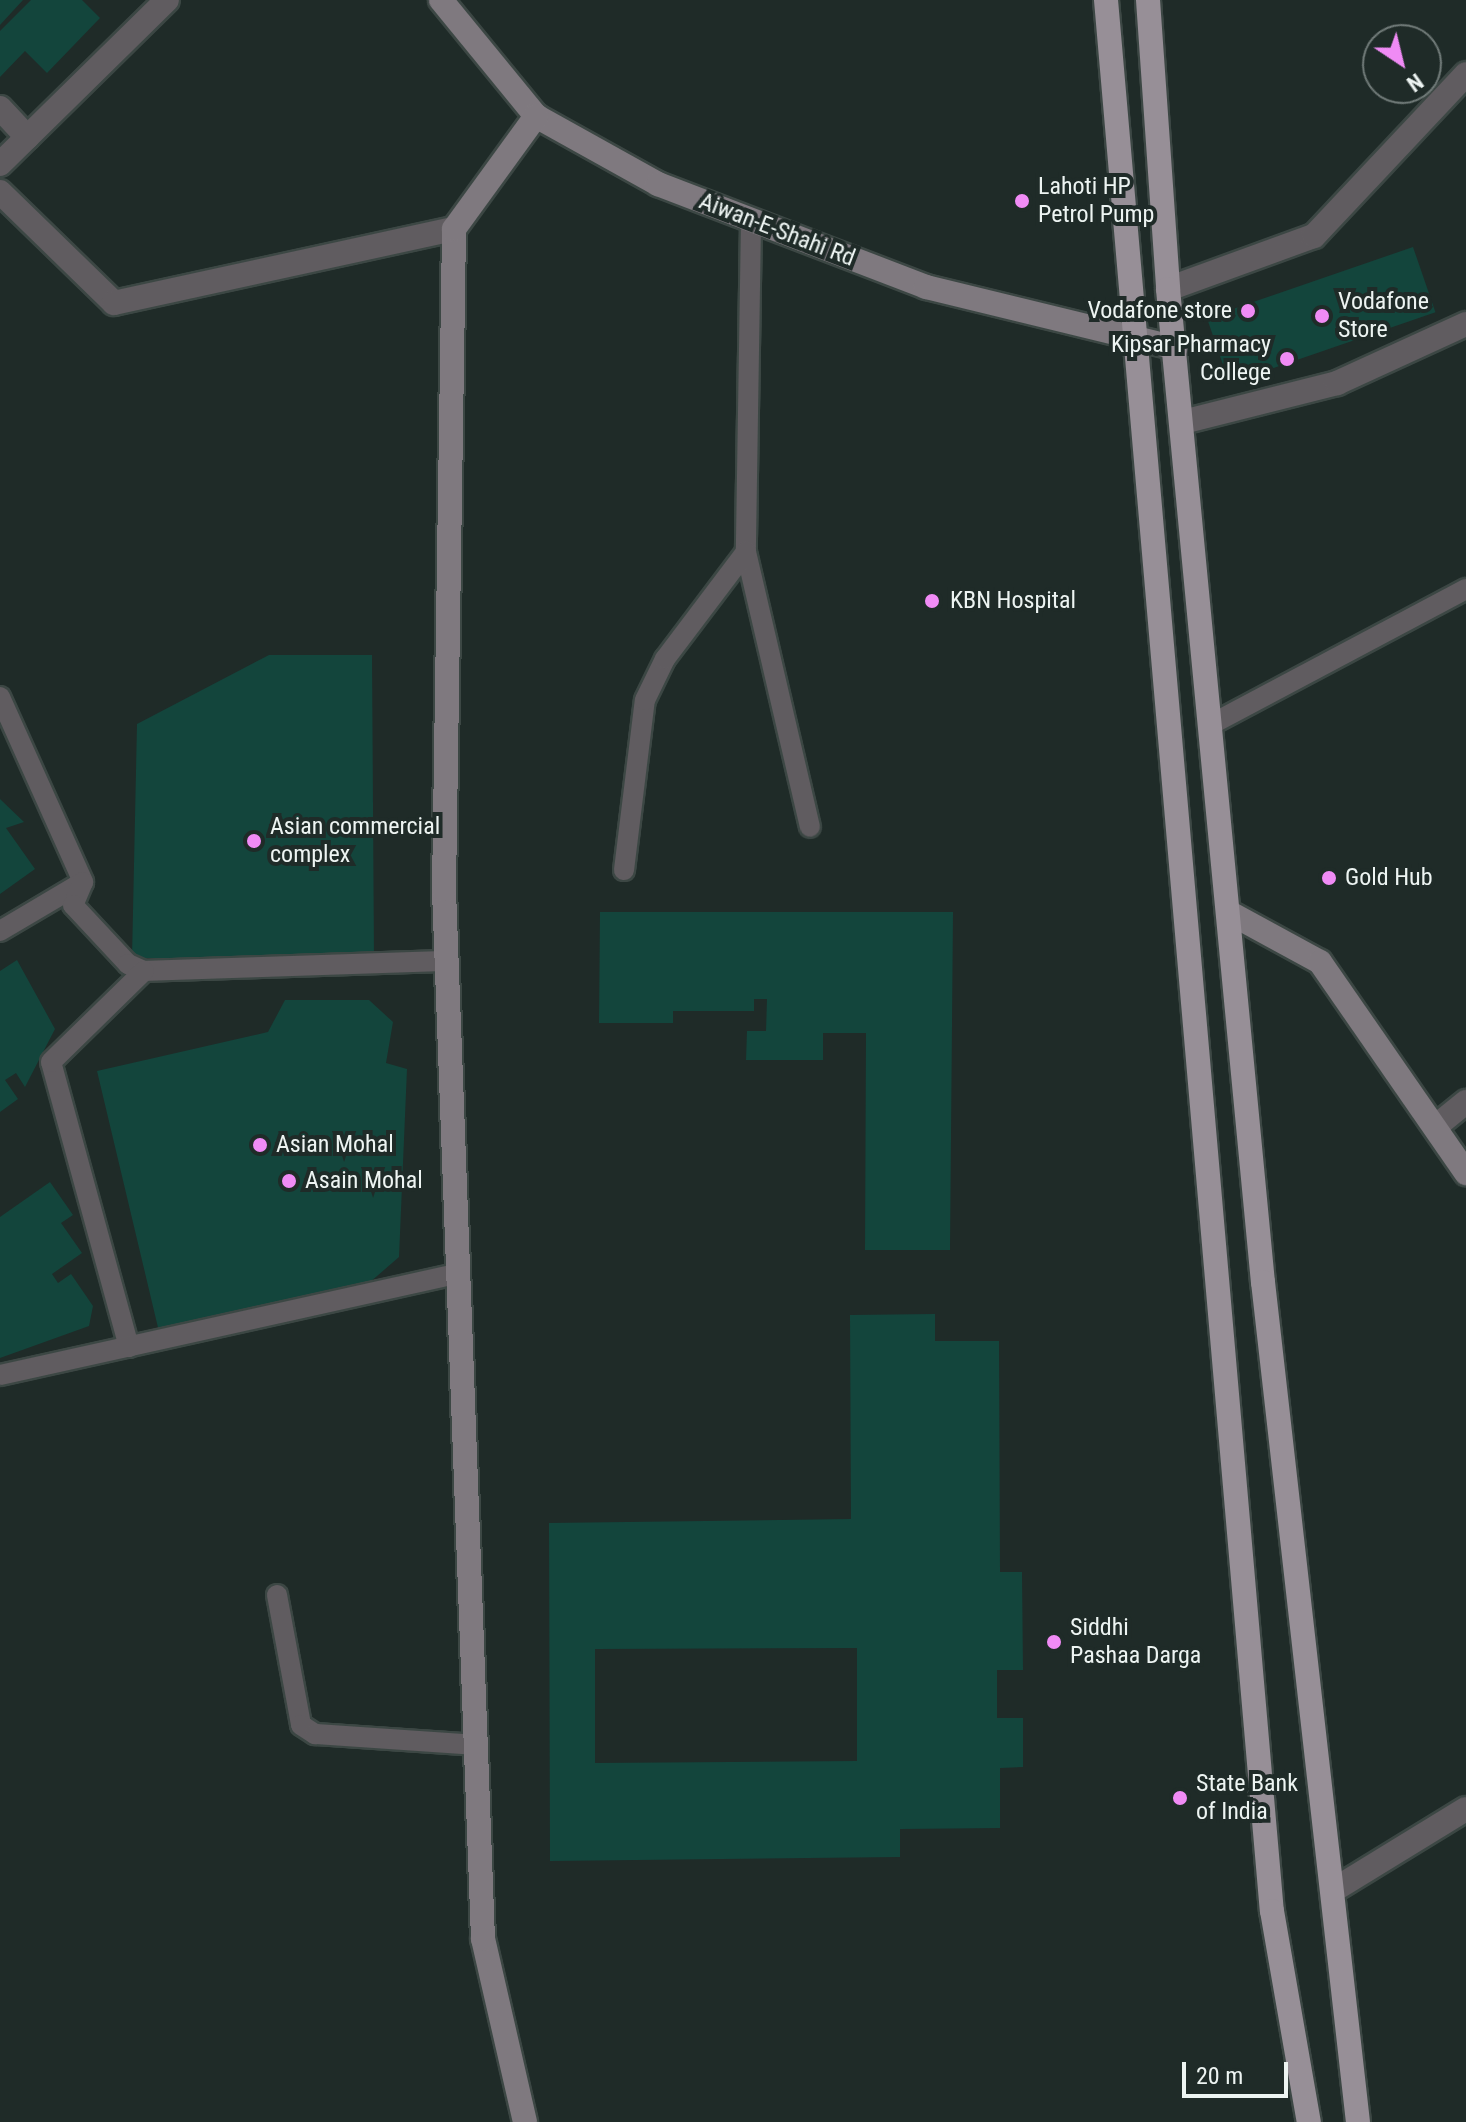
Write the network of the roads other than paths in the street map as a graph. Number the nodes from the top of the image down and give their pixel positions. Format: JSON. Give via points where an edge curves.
{"nodes":[{"id":1,"x":167,"y":0,"type":"edge"},
{"id":2,"x":441,"y":0,"type":"edge"},
{"id":3,"x":1106,"y":0,"type":"edge"},
{"id":4,"x":1148,"y":0,"type":"edge"},
{"id":5,"x":1466,"y":74,"type":"edge"},
{"id":6,"x":0,"y":108,"type":"edge"},
{"id":7,"x":536,"y":116,"type":"junction"},
{"id":8,"x":27,"y":137,"type":"junction"},
{"id":9,"x":0,"y":164,"type":"edge"},
{"id":10,"x":0,"y":192,"type":"edge"},
{"id":11,"x":751,"y":222,"type":"junction"},
{"id":12,"x":454,"y":229,"type":"junction"},
{"id":13,"x":1168,"y":289,"type":"junction"},
{"id":14,"x":1466,"y":324,"type":"edge"},
{"id":15,"x":1135,"y":338,"type":"junction"},
{"id":16,"x":1176,"y":348,"type":"junction"},
{"id":17,"x":1183,"y":422,"type":"junction"},
{"id":18,"x":746,"y":552,"type":"junction"},
{"id":19,"x":1466,"y":589,"type":"edge"},
{"id":20,"x":0,"y":697,"type":"edge"},
{"id":21,"x":1212,"y":724,"type":"junction"},
{"id":22,"x":810,"y":827,"type":"dead end"},
{"id":23,"x":624,"y":870,"type":"dead end"},
{"id":24,"x":83,"y":882,"type":"junction"},
{"id":25,"x":1230,"y":913,"type":"junction"},
{"id":26,"x":0,"y":931,"type":"edge"},
{"id":27,"x":448,"y":961,"type":"junction"},
{"id":28,"x":144,"y":971,"type":"junction"},
{"id":29,"x":1466,"y":1102,"type":"edge"},
{"id":30,"x":1435,"y":1127,"type":"junction"},
{"id":31,"x":1466,"y":1173,"type":"edge"},
{"id":32,"x":455,"y":1274,"type":"junction"},
{"id":33,"x":129,"y":1347,"type":"junction"},
{"id":34,"x":0,"y":1375,"type":"edge"},
{"id":35,"x":277,"y":1595,"type":"dead end"},
{"id":36,"x":475,"y":1745,"type":"junction"},
{"id":37,"x":1466,"y":1809,"type":"edge"},
{"id":38,"x":1337,"y":1888,"type":"junction"},
{"id":39,"x":525,"y":2122,"type":"edge"},
{"id":40,"x":1309,"y":2122,"type":"edge"},
{"id":41,"x":1358,"y":2122,"type":"edge"}],
"edges":[{"from":1,"to":8,"type":"street"},
{"from":2,"to":7,"type":"street","name":"Aiwan-E-Shahi Rd"},
{"from":3,"to":15,"type":"main road"},
{"from":4,"to":13,"type":"main road"},
{"from":5,"to":13,"type":"street","via":[[1314,236]]},
{"from":6,"to":8,"type":"street"},
{"from":7,"to":11,"type":"street","name":"Aiwan-E-Shahi Rd","via":[[658,184]]},
{"from":7,"to":12,"type":"street"},
{"from":8,"to":9,"type":"street"},
{"from":10,"to":12,"type":"street","via":[[114,303]]},
{"from":11,"to":15,"type":"street","name":"Aiwan-E-Shahi Rd","via":[[926,287]]},
{"from":11,"to":18,"type":"lane"},
{"from":12,"to":27,"type":"street"},
{"from":13,"to":16,"type":"main road"},
{"from":14,"to":17,"type":"street","via":[[1337,383]]},
{"from":15,"to":16,"type":"street","name":"Aiwan-E-Shahi Rd"},
{"from":15,"to":40,"type":"main road","via":[[1272,1911]]},
{"from":16,"to":17,"type":"main road"},
{"from":17,"to":21,"type":"main road"},
{"from":18,"to":22,"type":"lane"},
{"from":18,"to":23,"type":"lane","via":[[665,659],[645,700]]},
{"from":19,"to":21,"type":"lane"},
{"from":20,"to":24,"type":"lane"},
{"from":21,"to":25,"type":"main road"},
{"from":24,"to":26,"type":"lane"},
{"from":24,"to":28,"type":"lane","via":[[73,905],[128,964]]},
{"from":25,"to":30,"type":"street","via":[[1320,962]]},
{"from":25,"to":38,"type":"main road","via":[[1263,1282]]},
{"from":27,"to":28,"type":"lane"},
{"from":27,"to":32,"type":"street"},
{"from":28,"to":33,"type":"lane","via":[[51,1062]]},
{"from":29,"to":30,"type":"street"},
{"from":30,"to":31,"type":"street"},
{"from":32,"to":33,"type":"lane"},
{"from":32,"to":36,"type":"street"},
{"from":33,"to":34,"type":"lane"},
{"from":35,"to":36,"type":"lane","via":[[301,1725],[315,1734]]},
{"from":36,"to":39,"type":"street","via":[[483,1939]]},
{"from":37,"to":38,"type":"street"},
{"from":38,"to":41,"type":"main road"}]}
